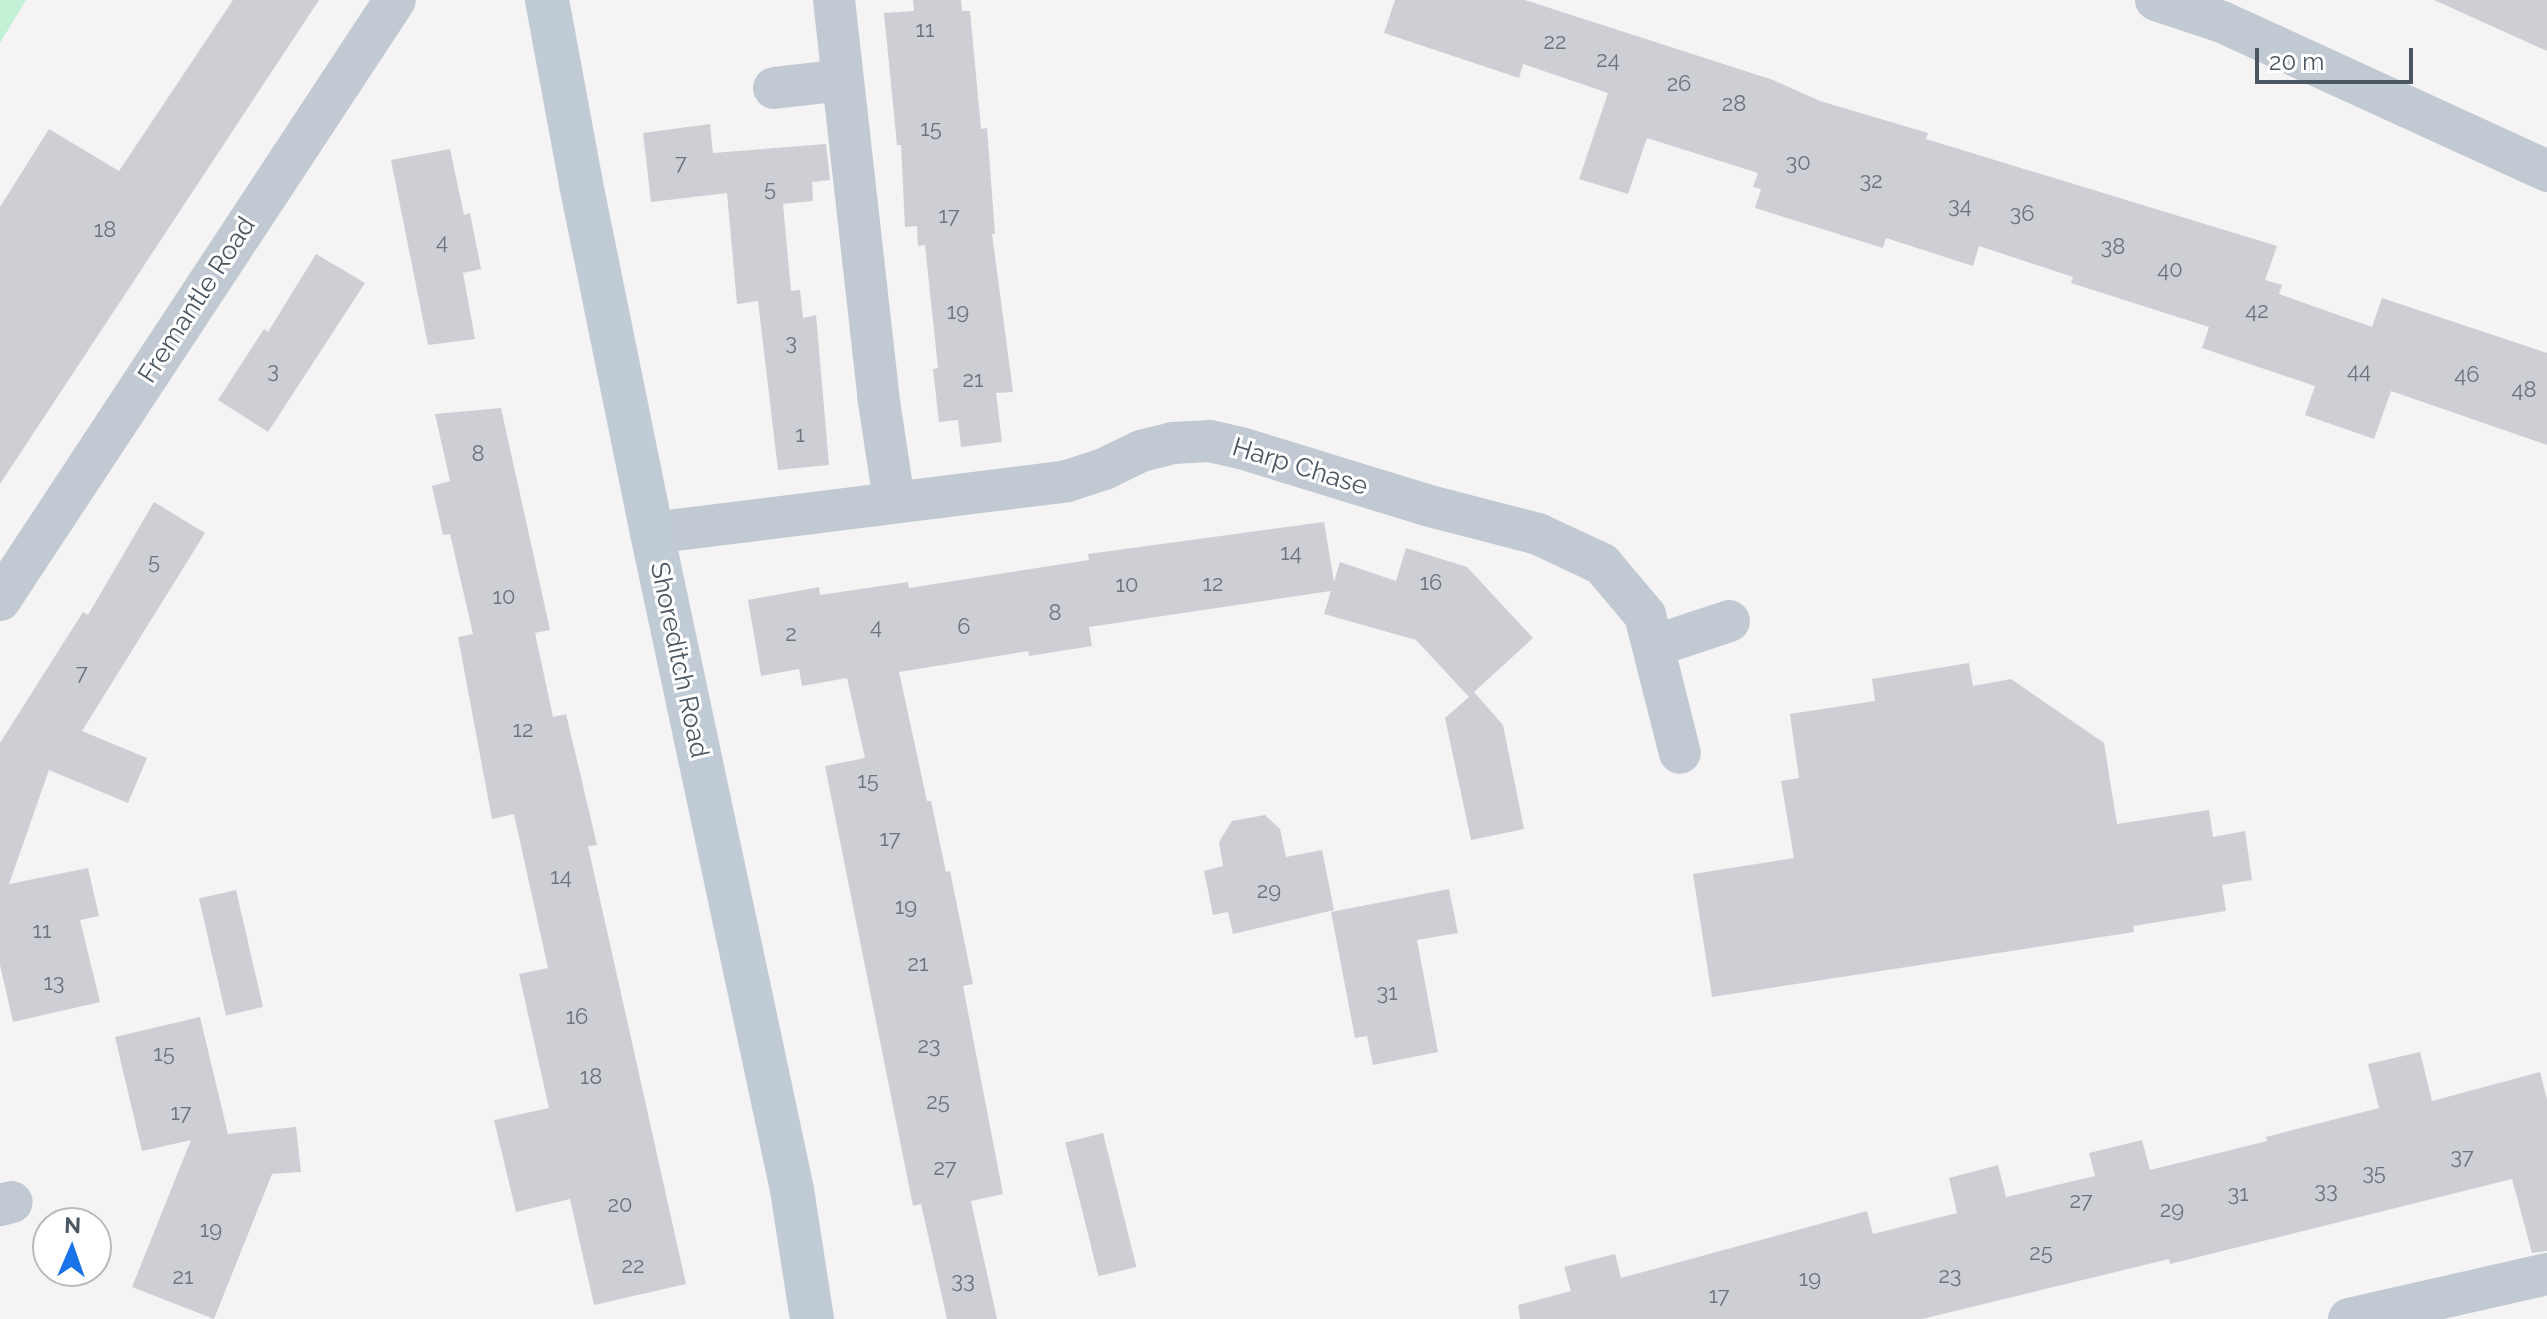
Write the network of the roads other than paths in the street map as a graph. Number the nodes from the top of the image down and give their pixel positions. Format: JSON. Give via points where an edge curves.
{"nodes":[{"id":1,"x":395,"y":0,"type":"edge"},
{"id":2,"x":547,"y":0,"type":"edge"},
{"id":3,"x":834,"y":0,"type":"edge"},
{"id":4,"x":2156,"y":0,"type":"edge"},
{"id":5,"x":842,"y":80,"type":"junction"},
{"id":6,"x":774,"y":88,"type":"dead end"},
{"id":7,"x":2547,"y":171,"type":"edge"},
{"id":8,"x":894,"y":501,"type":"junction"},
{"id":9,"x":652,"y":533,"type":"junction"},
{"id":10,"x":0,"y":600,"type":"edge"},
{"id":11,"x":1729,"y":621,"type":"dead end"},
{"id":12,"x":1654,"y":646,"type":"junction"},
{"id":13,"x":1680,"y":753,"type":"dead end"},
{"id":14,"x":2547,"y":1274,"type":"edge"},
{"id":15,"x":812,"y":1319,"type":"edge"},
{"id":16,"x":2349,"y":1319,"type":"edge"}],
"edges":[{"from":1,"to":10,"type":"street","name":"Fremantle Road"},
{"from":2,"to":9,"type":"main road","name":"Shoreditch Road"},
{"from":3,"to":5,"type":"street"},
{"from":4,"to":7,"type":"street","via":[[2222,22]]},
{"from":5,"to":6,"type":"street"},
{"from":5,"to":8,"type":"street"},
{"from":8,"to":9,"type":"street","name":"Harp Chase"},
{"from":8,"to":12,"type":"street","name":"Harp Chase","via":[[1067,481],[1141,451],[1210,441],[1551,540],[1602,564],[1645,615]]},
{"from":9,"to":15,"type":"main road","name":"Shoreditch Road","via":[[792,1190]]},
{"from":11,"to":12,"type":"street"},
{"from":12,"to":13,"type":"street","name":"Harp Chase"},
{"from":14,"to":16,"type":"street"}]}
